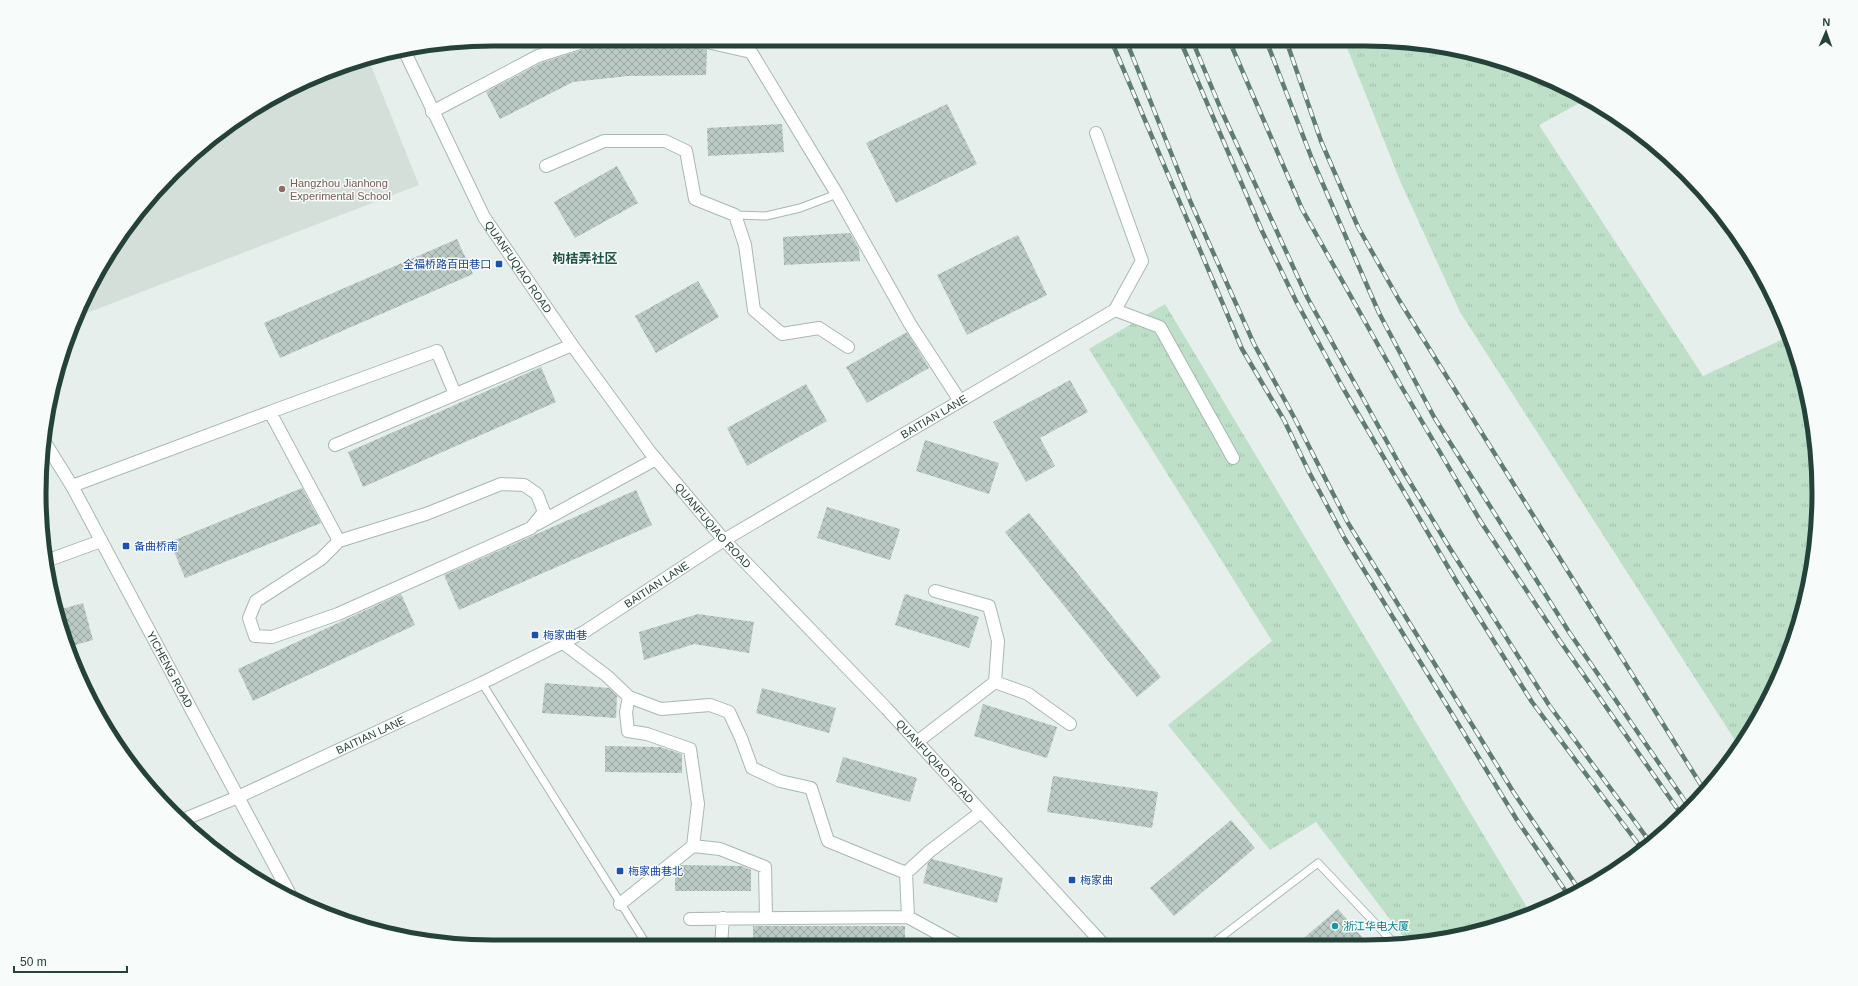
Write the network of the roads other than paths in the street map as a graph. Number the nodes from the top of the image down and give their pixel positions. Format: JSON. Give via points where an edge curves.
{"nodes":[{"id":1,"x":570,"y":46,"type":"edge"},
{"id":2,"x":725,"y":46,"type":"edge"},
{"id":3,"x":406,"y":55,"type":"edge"},
{"id":4,"x":432,"y":112,"type":"junction"},
{"id":5,"x":1096,"y":133,"type":"dead end"},
{"id":6,"x":546,"y":166,"type":"dead end"},
{"id":7,"x":837,"y":194,"type":"junction"},
{"id":8,"x":735,"y":215,"type":"junction"},
{"id":9,"x":1115,"y":310,"type":"junction"},
{"id":10,"x":572,"y":345,"type":"junction"},
{"id":11,"x":848,"y":347,"type":"dead end"},
{"id":12,"x":455,"y":394,"type":"junction"},
{"id":13,"x":960,"y":401,"type":"junction"},
{"id":14,"x":270,"y":412,"type":"junction"},
{"id":15,"x":335,"y":445,"type":"dead end"},
{"id":16,"x":49,"y":448,"type":"edge"},
{"id":17,"x":1233,"y":458,"type":"dead end"},
{"id":18,"x":656,"y":459,"type":"junction"},
{"id":19,"x":72,"y":486,"type":"junction"},
{"id":20,"x":531,"y":528,"type":"junction"},
{"id":21,"x":724,"y":540,"type":"junction"},
{"id":22,"x":101,"y":541,"type":"junction"},
{"id":23,"x":339,"y":541,"type":"junction"},
{"id":24,"x":51,"y":559,"type":"edge"},
{"id":25,"x":935,"y":591,"type":"dead end"},
{"id":26,"x":563,"y":643,"type":"junction"},
{"id":27,"x":995,"y":682,"type":"junction"},
{"id":28,"x":482,"y":683,"type":"junction"},
{"id":29,"x":629,"y":697,"type":"junction"},
{"id":30,"x":1070,"y":724,"type":"dead end"},
{"id":31,"x":917,"y":742,"type":"junction"},
{"id":32,"x":238,"y":797,"type":"junction"},
{"id":33,"x":981,"y":812,"type":"junction"},
{"id":34,"x":187,"y":818,"type":"edge"},
{"id":35,"x":693,"y":846,"type":"junction"},
{"id":36,"x":906,"y":873,"type":"junction"},
{"id":37,"x":288,"y":890,"type":"edge"},
{"id":38,"x":620,"y":904,"type":"junction"},
{"id":39,"x":722,"y":918,"type":"junction"},
{"id":40,"x":766,"y":918,"type":"junction"},
{"id":41,"x":908,"y":918,"type":"junction"},
{"id":42,"x":690,"y":919,"type":"dead end"},
{"id":43,"x":1390,"y":939,"type":"edge"},
{"id":44,"x":643,"y":940,"type":"edge"},
{"id":45,"x":721,"y":940,"type":"edge"},
{"id":46,"x":951,"y":940,"type":"edge"},
{"id":47,"x":1099,"y":940,"type":"edge"},
{"id":48,"x":1217,"y":940,"type":"edge"}],
"edges":[{"from":1,"to":4,"type":"street","via":[[538,56]]},
{"from":2,"to":7,"type":"street","via":[[751,52]]},
{"from":3,"to":4,"type":"street","name":"QUANFUQIAO ROAD"},
{"from":4,"to":10,"type":"street","name":"QUANFUQIAO ROAD","via":[[484,217]]},
{"from":5,"to":9,"type":"street","via":[[1142,261]]},
{"from":6,"to":8,"type":"street","via":[[604,141],[665,141],[686,151],[695,199]]},
{"from":7,"to":8,"type":"lane","via":[[800,208],[766,216]]},
{"from":7,"to":13,"type":"street","via":[[910,324]]},
{"from":8,"to":11,"type":"street","via":[[745,245],[754,310],[782,334],[819,328]]},
{"from":9,"to":13,"type":"street","name":"BAITIAN LANE"},
{"from":9,"to":17,"type":"street","via":[[1160,327]]},
{"from":10,"to":12,"type":"street"},
{"from":10,"to":18,"type":"street","name":"QUANFUQIAO ROAD"},
{"from":12,"to":14,"type":"street","via":[[437,351]]},
{"from":12,"to":15,"type":"street"},
{"from":13,"to":21,"type":"street","name":"BAITIAN LANE"},
{"from":14,"to":19,"type":"street"},
{"from":14,"to":23,"type":"street"},
{"from":16,"to":19,"type":"street","name":"YICHENG ROAD"},
{"from":18,"to":20,"type":"street"},
{"from":18,"to":21,"type":"street","name":"QUANFUQIAO ROAD"},
{"from":19,"to":22,"type":"street","name":"YICHENG ROAD"},
{"from":20,"to":23,"type":"street","via":[[544,512],[538,494],[524,485],[501,484],[426,514]]},
{"from":20,"to":23,"type":"street","via":[[338,614],[272,637],[255,636],[249,618],[256,601],[321,559]]},
{"from":21,"to":26,"type":"street","name":"BAITIAN LANE","via":[[584,632]]},
{"from":21,"to":31,"type":"street","name":"QUANFUQIAO ROAD"},
{"from":22,"to":24,"type":"street"},
{"from":22,"to":32,"type":"street","name":"YICHENG ROAD"},
{"from":25,"to":27,"type":"street","via":[[989,606],[998,641]]},
{"from":26,"to":28,"type":"street","name":"BAITIAN LANE"},
{"from":26,"to":29,"type":"street"},
{"from":27,"to":30,"type":"street","via":[[1028,694]]},
{"from":27,"to":31,"type":"street"},
{"from":28,"to":32,"type":"street","name":"BAITIAN LANE"},
{"from":28,"to":38,"type":"lane"},
{"from":29,"to":35,"type":"street","via":[[626,712],[628,731],[647,734],[690,749],[698,804]]},
{"from":29,"to":36,"type":"street","via":[[661,709],[710,704],[729,712],[752,768],[780,781],[810,788],[828,841]]},
{"from":31,"to":33,"type":"street","name":"QUANFUQIAO ROAD"},
{"from":32,"to":34,"type":"street","name":"BAITIAN LANE"},
{"from":32,"to":37,"type":"street","name":"YICHENG ROAD"},
{"from":33,"to":36,"type":"street"},
{"from":33,"to":47,"type":"street","name":"QUANFUQIAO ROAD"},
{"from":35,"to":38,"type":"street"},
{"from":35,"to":40,"type":"street","via":[[720,849],[765,867]]},
{"from":36,"to":41,"type":"street"},
{"from":38,"to":44,"type":"lane"},
{"from":39,"to":40,"type":"street"},
{"from":39,"to":42,"type":"street"},
{"from":39,"to":45,"type":"street"},
{"from":40,"to":41,"type":"street"},
{"from":41,"to":46,"type":"street"},
{"from":43,"to":48,"type":"lane","via":[[1318,863]]}]}
